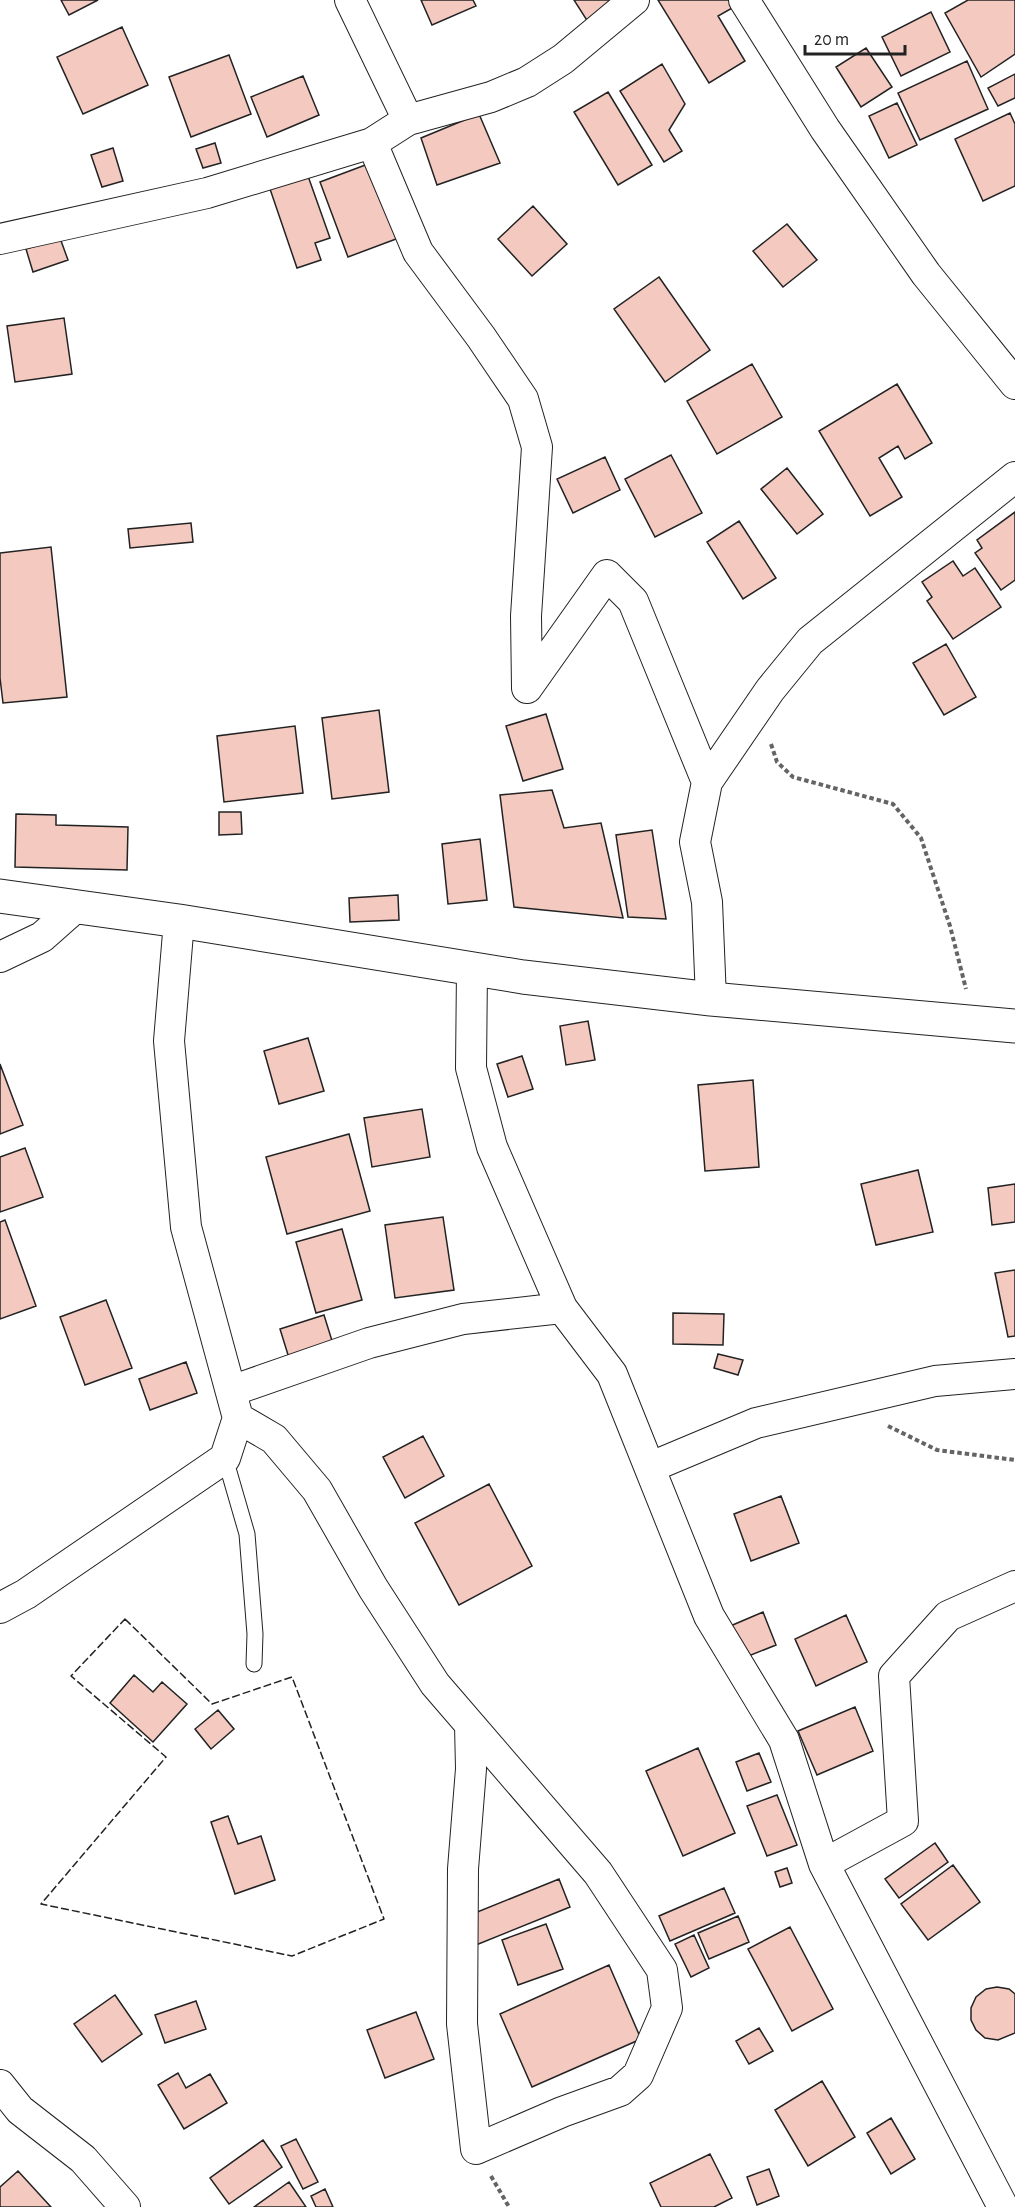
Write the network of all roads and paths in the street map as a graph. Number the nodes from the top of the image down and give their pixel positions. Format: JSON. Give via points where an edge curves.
{"nodes":[{"id":1,"x":350,"y":0,"type":"edge"},
{"id":2,"x":634,"y":0,"type":"edge"},
{"id":3,"x":744,"y":0,"type":"edge"},
{"id":4,"x":408,"y":120,"type":"junction"},
{"id":5,"x":372,"y":143,"type":"junction"},
{"id":6,"x":0,"y":239,"type":"edge"},
{"id":7,"x":1015,"y":384,"type":"edge"},
{"id":8,"x":1015,"y":477,"type":"edge"},
{"id":9,"x":770,"y":690,"type":"junction"},
{"id":10,"x":707,"y":782,"type":"junction"},
{"id":11,"x":0,"y":896,"type":"edge"},
{"id":12,"x":77,"y":906,"type":"junction"},
{"id":13,"x":179,"y":921,"type":"junction"},
{"id":14,"x":0,"y":957,"type":"edge"},
{"id":15,"x":472,"y":970,"type":"junction"},
{"id":16,"x":711,"y":999,"type":"junction"},
{"id":17,"x":968,"y":1020,"type":"junction"},
{"id":18,"x":1015,"y":1026,"type":"edge"},
{"id":19,"x":562,"y":1308,"type":"junction"},
{"id":20,"x":1015,"y":1374,"type":"edge"},
{"id":21,"x":841,"y":1403,"type":"junction"},
{"id":22,"x":235,"y":1405,"type":"junction"},
{"id":23,"x":225,"y":1458,"type":"junction"},
{"id":24,"x":1015,"y":1460,"type":"edge"},
{"id":25,"x":651,"y":1467,"type":"junction"},
{"id":26,"x":1015,"y":1586,"type":"edge"},
{"id":27,"x":0,"y":1608,"type":"edge"},
{"id":28,"x":254,"y":1664,"type":"dead end"},
{"id":29,"x":470,"y":1725,"type":"junction"},
{"id":30,"x":825,"y":1864,"type":"junction"},
{"id":31,"x":0,"y":2085,"type":"edge"},
{"id":32,"x":125,"y":2207,"type":"edge"},
{"id":33,"x":1003,"y":2207,"type":"edge"}],
"edges":[{"from":1,"to":4,"type":"street"},
{"from":2,"to":4,"type":"street","via":[[563,59],[527,82],[491,97]]},
{"from":3,"to":7,"type":"street","via":[[825,129],[926,274]]},
{"from":4,"to":5,"type":"street"},
{"from":5,"to":6,"type":"street","via":[[207,193]]},
{"from":5,"to":10,"type":"street","via":[[418,252],[523,399],[537,447],[526,616],[527,688],[607,575],[633,601]]},
{"from":8,"to":9,"type":"street","via":[[810,641]]},
{"from":9,"to":10,"type":"street"},
{"from":9,"to":17,"type":"path","via":[[767,734],[777,762],[793,777],[893,804],[921,838],[950,926],[966,990]]},
{"from":10,"to":16,"type":"street","via":[[696,842],[706,902]]},
{"from":11,"to":12,"type":"main road"},
{"from":12,"to":13,"type":"main road"},
{"from":12,"to":14,"type":"street","via":[[42,937]]},
{"from":13,"to":15,"type":"main road"},
{"from":13,"to":22,"type":"street","via":[[169,1041],[186,1227]]},
{"from":15,"to":16,"type":"main road"},
{"from":15,"to":19,"type":"street","via":[[471,1068],[477,1091],[492,1147]]},
{"from":16,"to":17,"type":"main road"},
{"from":17,"to":18,"type":"main road"},
{"from":19,"to":22,"type":"street","via":[[463,1319],[369,1343]]},
{"from":19,"to":25,"type":"street","via":[[612,1374]]},
{"from":20,"to":21,"type":"street","via":[[935,1381]]},
{"from":21,"to":24,"type":"path","via":[[937,1450]]},
{"from":21,"to":25,"type":"street","via":[[756,1423]]},
{"from":22,"to":23,"type":"street"},
{"from":22,"to":29,"type":"street","via":[[274,1439],[317,1490],[373,1588],[435,1684]]},
{"from":23,"to":27,"type":"street"},
{"from":23,"to":28,"type":"lane","via":[[247,1534]]},
{"from":25,"to":30,"type":"street","via":[[709,1616],[784,1740]]},
{"from":26,"to":30,"type":"street","via":[[948,1616],[894,1676],[903,1821]]},
{"from":29,"to":29,"type":"street","via":[[598,1873],[662,1970],[667,2008],[638,2075],[620,2091],[476,2149],[462,2024],[463,1869],[471,1769]]},
{"from":30,"to":33,"type":"street"},
{"from":31,"to":32,"type":"street","via":[[20,2110],[84,2159]]}]}
